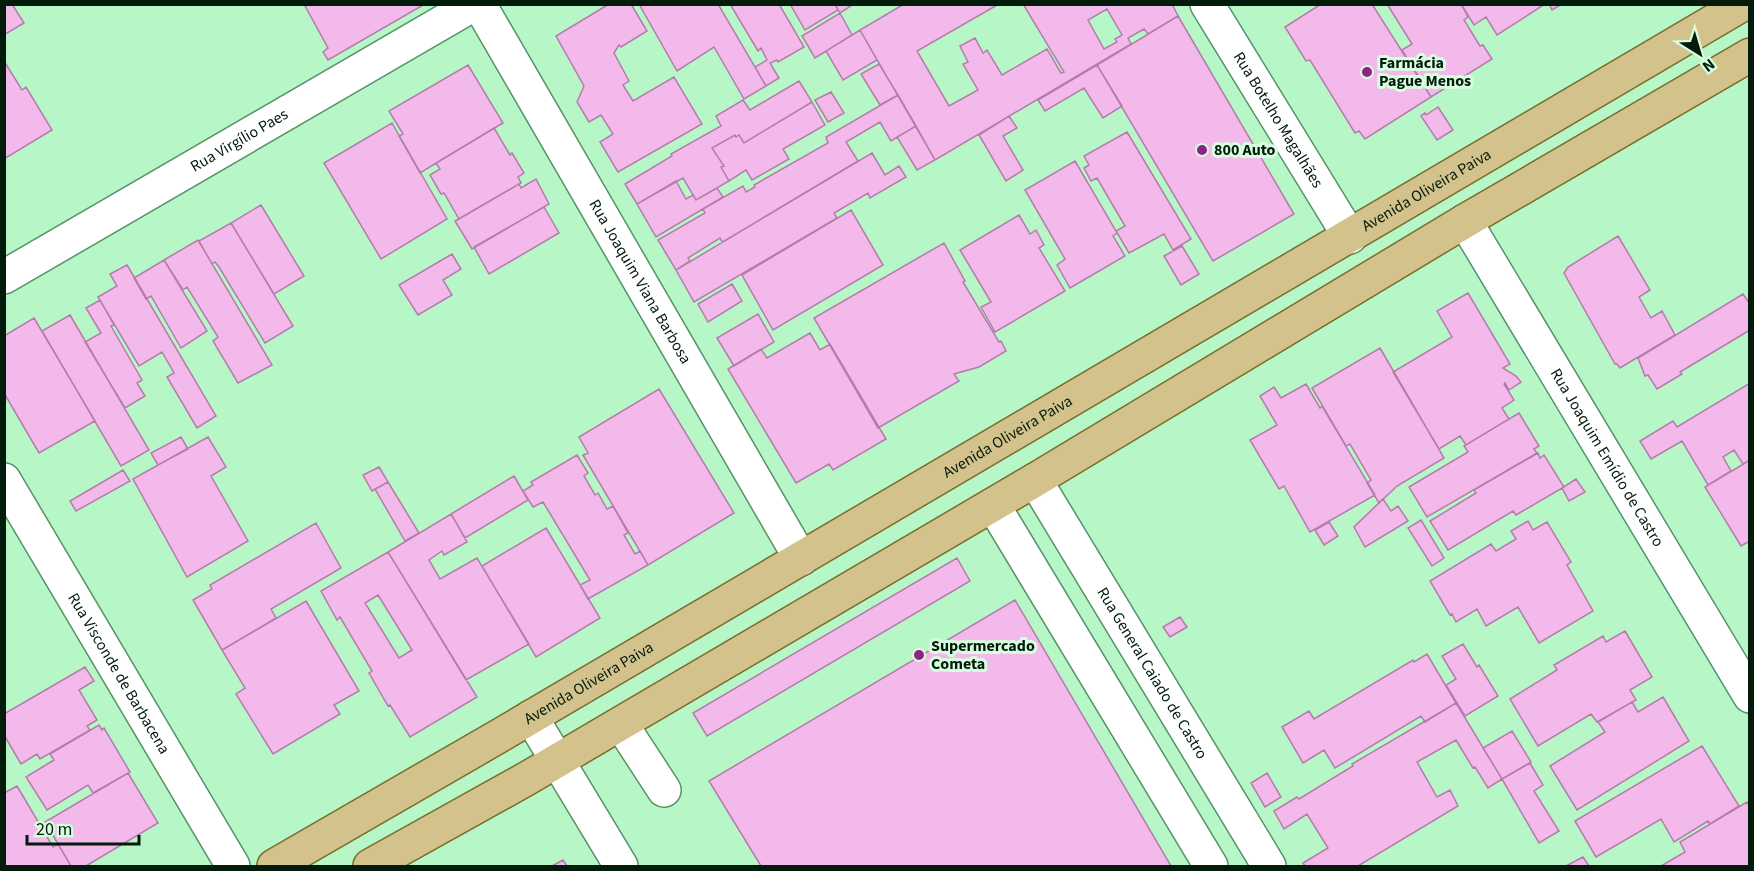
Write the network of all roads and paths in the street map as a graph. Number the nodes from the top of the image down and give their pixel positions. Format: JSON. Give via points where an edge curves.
{"nodes":[{"id":1,"x":474,"y":4,"type":"edge"},
{"id":2,"x":479,"y":4,"type":"edge"},
{"id":3,"x":1208,"y":4,"type":"edge"},
{"id":4,"x":1743,"y":4,"type":"edge"},
{"id":5,"x":1749,"y":54,"type":"edge"},
{"id":6,"x":1465,"y":221,"type":"junction"},
{"id":7,"x":1350,"y":237,"type":"junction"},
{"id":8,"x":4,"y":277,"type":"edge"},
{"id":9,"x":4,"y":480,"type":"edge"},
{"id":10,"x":1035,"y":480,"type":"junction"},
{"id":11,"x":993,"y":505,"type":"junction"},
{"id":12,"x":801,"y":559,"type":"junction"},
{"id":13,"x":1749,"y":696,"type":"edge"},
{"id":14,"x":531,"y":717,"type":"junction"},
{"id":15,"x":621,"y":724,"type":"junction"},
{"id":16,"x":557,"y":761,"type":"junction"},
{"id":17,"x":664,"y":790,"type":"dead end"},
{"id":18,"x":233,"y":867,"type":"edge"},
{"id":19,"x":274,"y":867,"type":"edge"},
{"id":20,"x":370,"y":867,"type":"edge"},
{"id":21,"x":621,"y":867,"type":"edge"},
{"id":22,"x":1211,"y":867,"type":"edge"},
{"id":23,"x":1269,"y":867,"type":"edge"}],
"edges":[{"from":1,"to":8,"type":"street","name":"Rua Virgílio Paes"},
{"from":2,"to":12,"type":"street","name":"Rua Joaquim Viana Barbosa"},
{"from":3,"to":7,"type":"street","name":"Rua Botelho Magalhães"},
{"from":4,"to":7,"type":"main road","name":"Avenida Oliveira Paiva"},
{"from":5,"to":6,"type":"main road"},
{"from":6,"to":10,"type":"main road"},
{"from":6,"to":13,"type":"street","name":"Rua Joaquim Emídio de Castro"},
{"from":7,"to":12,"type":"main road","name":"Avenida Oliveira Paiva"},
{"from":9,"to":18,"type":"street","name":"Rua Visconde de Barbacena"},
{"from":10,"to":11,"type":"main road"},
{"from":10,"to":23,"type":"street","name":"Rua General Caiado de Castro"},
{"from":11,"to":15,"type":"main road"},
{"from":11,"to":22,"type":"street"},
{"from":12,"to":14,"type":"main road","name":"Avenida Oliveira Paiva"},
{"from":14,"to":16,"type":"street"},
{"from":14,"to":19,"type":"main road","name":"Avenida Oliveira Paiva"},
{"from":15,"to":16,"type":"main road"},
{"from":15,"to":17,"type":"street"},
{"from":16,"to":20,"type":"main road"},
{"from":16,"to":21,"type":"street"}]}
